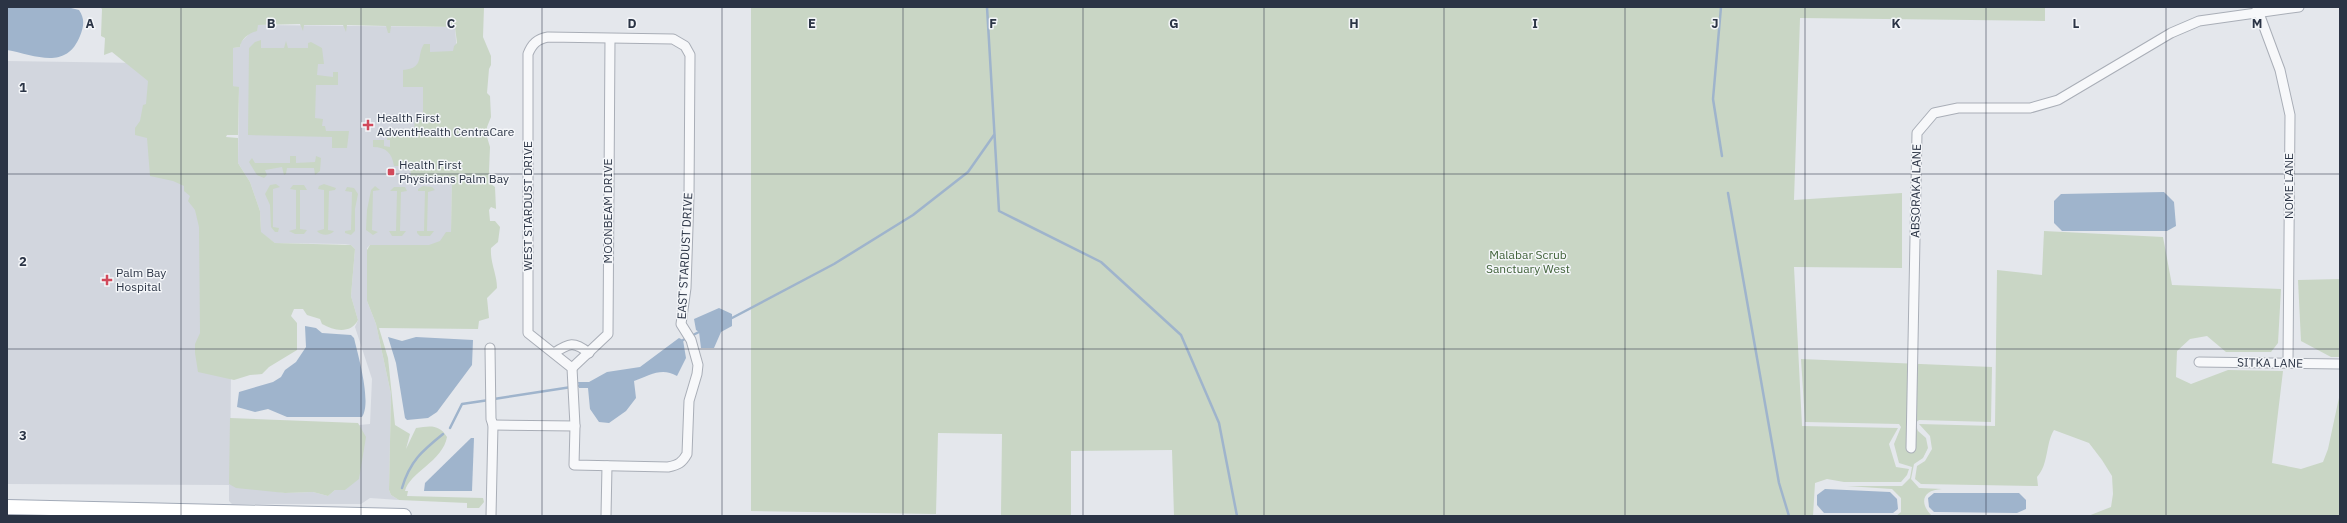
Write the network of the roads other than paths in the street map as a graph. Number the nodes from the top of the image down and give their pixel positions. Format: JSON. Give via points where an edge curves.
{"nodes":[{"id":1,"x":2299,"y":7,"type":"edge"},
{"id":2,"x":2258,"y":10,"type":"edge"},
{"id":3,"x":610,"y":39,"type":"junction"},
{"id":4,"x":490,"y":348,"type":"dead end"},
{"id":5,"x":554,"y":353,"type":"junction"},
{"id":6,"x":590,"y":353,"type":"junction"},
{"id":7,"x":2199,"y":362,"type":"dead end"},
{"id":8,"x":2288,"y":363,"type":"junction"},
{"id":9,"x":2340,"y":364,"type":"edge"},
{"id":10,"x":572,"y":368,"type":"junction"},
{"id":11,"x":493,"y":424,"type":"junction"},
{"id":12,"x":575,"y":426,"type":"junction"},
{"id":13,"x":1911,"y":448,"type":"dead end"},
{"id":14,"x":607,"y":466,"type":"junction"},
{"id":15,"x":7,"y":507,"type":"edge"},
{"id":16,"x":404,"y":516,"type":"edge"},
{"id":17,"x":491,"y":516,"type":"edge"},
{"id":18,"x":606,"y":516,"type":"edge"}],
"edges":[{"from":1,"to":2,"type":"street","name":"ABSORAKA LANE"},
{"from":2,"to":8,"type":"street","name":"NOME LANE","via":[[2280,70],[2290,115]]},
{"from":2,"to":13,"type":"street","name":"ABSORAKA LANE","via":[[2199,21],[2171,33],[2058,100],[2030,108],[1958,108],[1934,113],[1917,133]]},
{"from":3,"to":5,"type":"street","name":"WEST STARDUST DRIVE","via":[[548,37],[534,44],[528,54],[528,333]]},
{"from":3,"to":6,"type":"street","name":"MOONBEAM DRIVE","via":[[608,334]]},
{"from":3,"to":14,"type":"street","name":"EAST STARDUST DRIVE","via":[[673,39],[685,46],[690,55],[686,288],[681,324],[698,365],[689,401],[688,446],[683,461],[668,467]]},
{"from":4,"to":11,"type":"street"},
{"from":5,"to":6,"type":"street","via":[[567,344],[575,344]]},
{"from":5,"to":10,"type":"street","name":"WEST STARDUST DRIVE"},
{"from":6,"to":10,"type":"street","name":"MOONBEAM DRIVE"},
{"from":7,"to":8,"type":"street","name":"SITKA LANE"},
{"from":8,"to":9,"type":"street","name":"SITKA LANE"},
{"from":10,"to":12,"type":"street"},
{"from":11,"to":12,"type":"street"},
{"from":11,"to":17,"type":"street"},
{"from":12,"to":14,"type":"street","via":[[574,465]]},
{"from":14,"to":18,"type":"street"},
{"from":15,"to":16,"type":"main road"}]}
